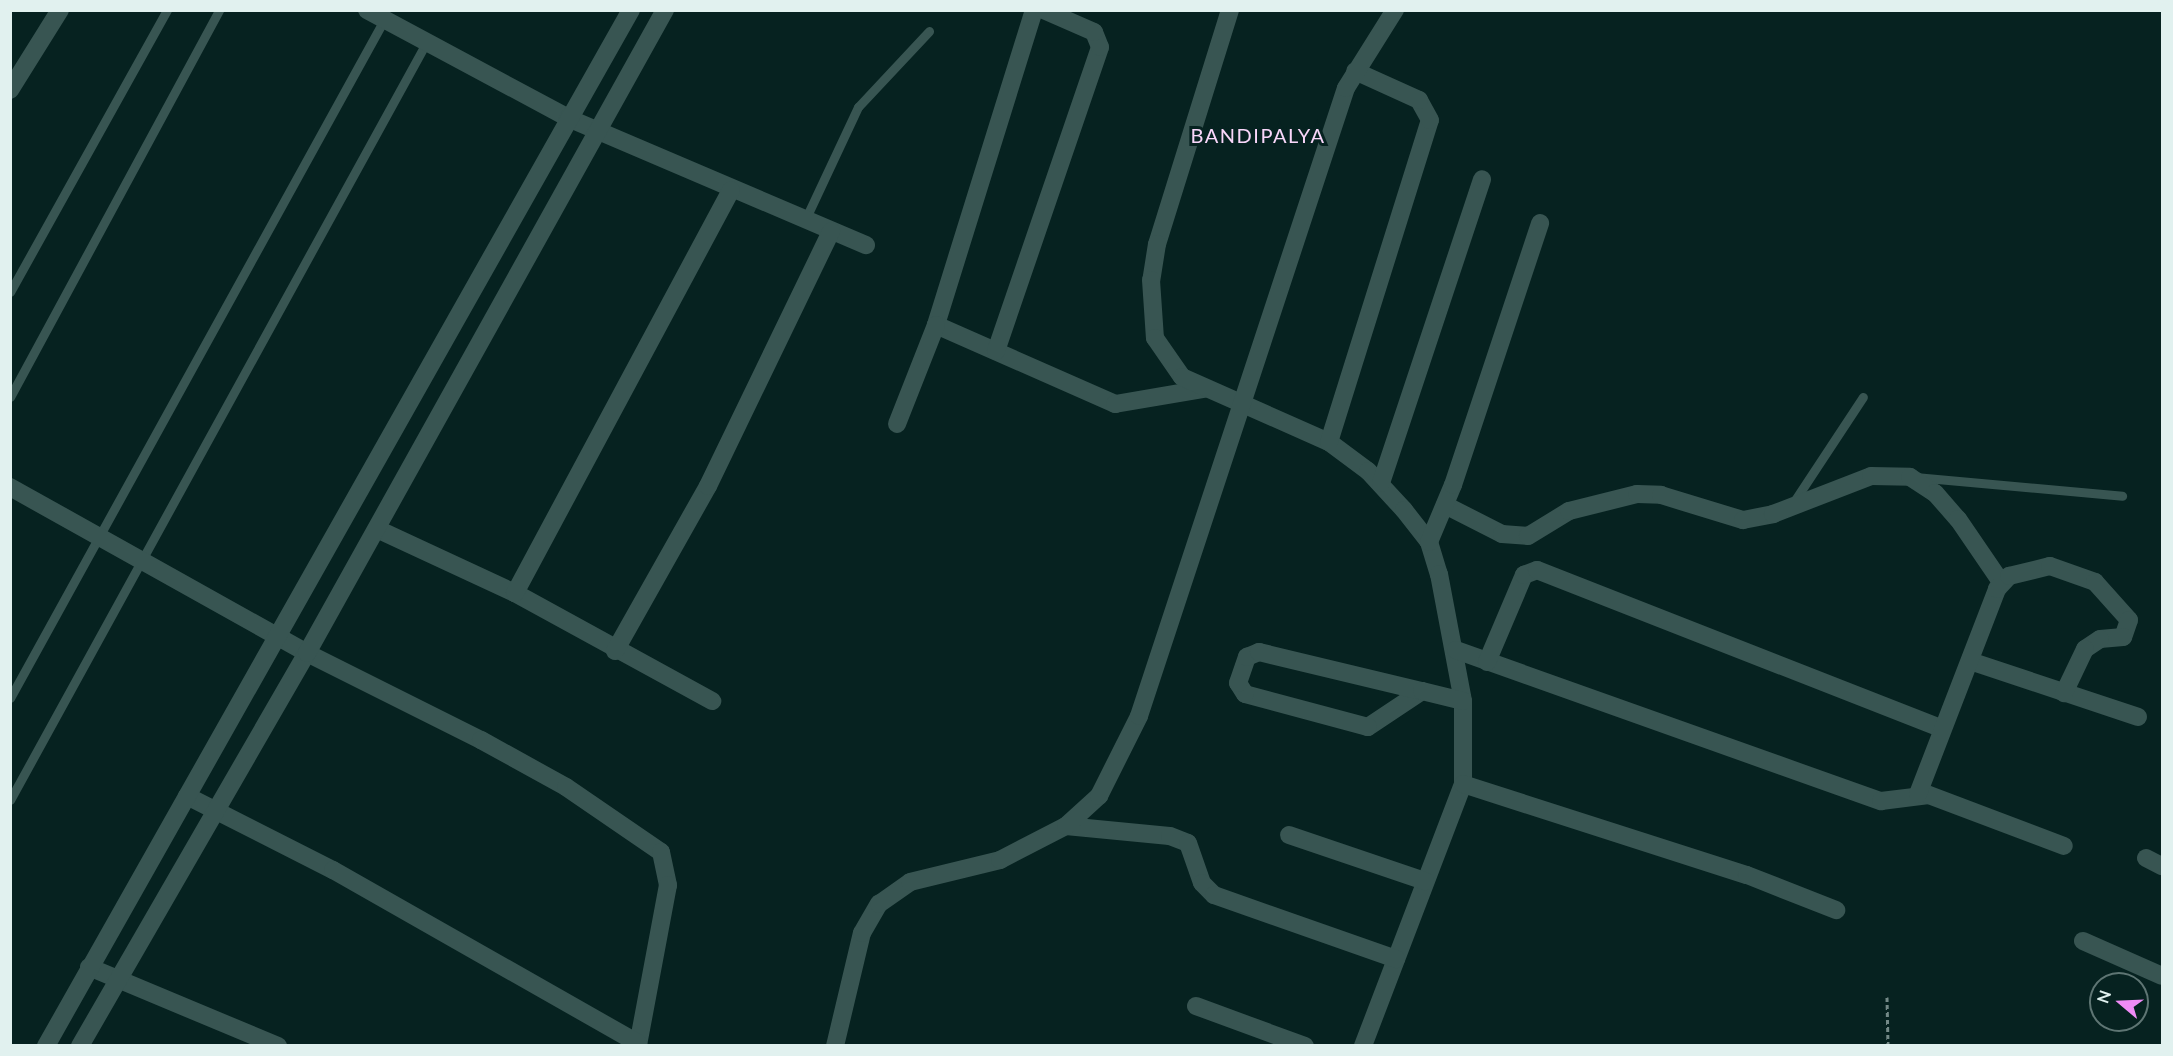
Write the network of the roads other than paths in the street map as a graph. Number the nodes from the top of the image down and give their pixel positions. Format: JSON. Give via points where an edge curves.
{"nodes":[{"id":1,"x":60,"y":10,"type":"edge"},
{"id":2,"x":167,"y":10,"type":"edge"},
{"id":3,"x":219,"y":10,"type":"edge"},
{"id":4,"x":367,"y":10,"type":"edge"},
{"id":5,"x":631,"y":10,"type":"edge"},
{"id":6,"x":665,"y":10,"type":"edge"},
{"id":7,"x":1034,"y":10,"type":"edge"},
{"id":8,"x":1044,"y":10,"type":"edge"},
{"id":9,"x":1230,"y":10,"type":"edge"},
{"id":10,"x":1395,"y":10,"type":"edge"},
{"id":11,"x":384,"y":20,"type":"junction"},
{"id":12,"x":929,"y":31,"type":"dead end"},
{"id":13,"x":426,"y":43,"type":"junction"},
{"id":14,"x":1355,"y":71,"type":"junction"},
{"id":15,"x":10,"y":90,"type":"edge"},
{"id":16,"x":568,"y":118,"type":"junction"},
{"id":17,"x":600,"y":130,"type":"junction"},
{"id":18,"x":1482,"y":179,"type":"dead end"},
{"id":19,"x":731,"y":190,"type":"junction"},
{"id":20,"x":805,"y":220,"type":"junction"},
{"id":21,"x":1540,"y":223,"type":"dead end"},
{"id":22,"x":831,"y":231,"type":"junction"},
{"id":23,"x":866,"y":245,"type":"dead end"},
{"id":24,"x":10,"y":292,"type":"edge"},
{"id":25,"x":936,"y":325,"type":"junction"},
{"id":26,"x":996,"y":351,"type":"junction"},
{"id":27,"x":1204,"y":389,"type":"junction"},
{"id":28,"x":10,"y":397,"type":"edge"},
{"id":29,"x":1863,"y":397,"type":"dead end"},
{"id":30,"x":1245,"y":404,"type":"junction"},
{"id":31,"x":897,"y":424,"type":"dead end"},
{"id":32,"x":1329,"y":442,"type":"junction"},
{"id":33,"x":1910,"y":477,"type":"junction"},
{"id":34,"x":1381,"y":483,"type":"junction"},
{"id":35,"x":10,"y":487,"type":"edge"},
{"id":36,"x":2122,"y":496,"type":"dead end"},
{"id":37,"x":1445,"y":505,"type":"junction"},
{"id":38,"x":1791,"y":507,"type":"junction"},
{"id":39,"x":377,"y":529,"type":"junction"},
{"id":40,"x":102,"y":535,"type":"junction"},
{"id":41,"x":1429,"y":542,"type":"junction"},
{"id":42,"x":145,"y":560,"type":"junction"},
{"id":43,"x":2001,"y":582,"type":"junction"},
{"id":44,"x":515,"y":592,"type":"junction"},
{"id":45,"x":276,"y":635,"type":"junction"},
{"id":46,"x":1456,"y":650,"type":"junction"},
{"id":47,"x":615,"y":651,"type":"junction"},
{"id":48,"x":307,"y":654,"type":"junction"},
{"id":49,"x":1970,"y":661,"type":"junction"},
{"id":50,"x":1487,"y":662,"type":"junction"},
{"id":51,"x":1422,"y":691,"type":"junction"},
{"id":52,"x":2064,"y":693,"type":"junction"},
{"id":53,"x":10,"y":698,"type":"edge"},
{"id":54,"x":712,"y":701,"type":"dead end"},
{"id":55,"x":1463,"y":701,"type":"junction"},
{"id":56,"x":2138,"y":717,"type":"dead end"},
{"id":57,"x":1942,"y":729,"type":"junction"},
{"id":58,"x":1463,"y":784,"type":"junction"},
{"id":59,"x":1918,"y":794,"type":"junction"},
{"id":60,"x":187,"y":796,"type":"junction"},
{"id":61,"x":10,"y":800,"type":"edge"},
{"id":62,"x":215,"y":810,"type":"junction"},
{"id":63,"x":1066,"y":826,"type":"junction"},
{"id":64,"x":1289,"y":835,"type":"dead end"},
{"id":65,"x":2064,"y":846,"type":"dead end"},
{"id":66,"x":1425,"y":881,"type":"junction"},
{"id":67,"x":1836,"y":910,"type":"dead end"},
{"id":68,"x":2083,"y":941,"type":"dead end"},
{"id":69,"x":1396,"y":959,"type":"junction"},
{"id":70,"x":90,"y":967,"type":"junction"},
{"id":71,"x":119,"y":976,"type":"junction"},
{"id":72,"x":2163,"y":976,"type":"edge"},
{"id":73,"x":1196,"y":1006,"type":"dead end"},
{"id":74,"x":638,"y":1044,"type":"edge"},
{"id":75,"x":46,"y":1046,"type":"edge"},
{"id":76,"x":80,"y":1046,"type":"edge"},
{"id":77,"x":278,"y":1046,"type":"edge"},
{"id":78,"x":835,"y":1046,"type":"edge"},
{"id":79,"x":1305,"y":1046,"type":"edge"},
{"id":80,"x":1363,"y":1046,"type":"edge"}],
"edges":[{"from":1,"to":15,"type":"street"},
{"from":2,"to":24,"type":"lane"},
{"from":3,"to":28,"type":"lane"},
{"from":4,"to":11,"type":"street"},
{"from":5,"to":16,"type":"street"},
{"from":6,"to":17,"type":"street"},
{"from":7,"to":25,"type":"street"},
{"from":8,"to":26,"type":"street","via":[[1094,32],[1100,47]]},
{"from":9,"to":27,"type":"street","via":[[1151,280],[1155,338],[1165,358],[1182,377]]},
{"from":10,"to":14,"type":"street"},
{"from":11,"to":13,"type":"street"},
{"from":11,"to":40,"type":"lane"},
{"from":12,"to":20,"type":"lane","via":[[858,106]]},
{"from":13,"to":16,"type":"street"},
{"from":13,"to":42,"type":"lane"},
{"from":14,"to":30,"type":"street"},
{"from":14,"to":32,"type":"street","via":[[1419,100],[1430,120]]},
{"from":16,"to":17,"type":"street"},
{"from":16,"to":45,"type":"street"},
{"from":17,"to":19,"type":"street"},
{"from":17,"to":39,"type":"street"},
{"from":18,"to":34,"type":"street"},
{"from":19,"to":20,"type":"street"},
{"from":19,"to":44,"type":"street"},
{"from":20,"to":22,"type":"street"},
{"from":21,"to":37,"type":"street"},
{"from":22,"to":23,"type":"street"},
{"from":22,"to":47,"type":"street","via":[[708,486]]},
{"from":25,"to":26,"type":"street"},
{"from":25,"to":31,"type":"street"},
{"from":26,"to":27,"type":"street","via":[[1115,404]]},
{"from":27,"to":30,"type":"street"},
{"from":29,"to":38,"type":"lane"},
{"from":30,"to":32,"type":"street"},
{"from":30,"to":63,"type":"street","via":[[1139,716],[1099,796]]},
{"from":32,"to":34,"type":"street"},
{"from":33,"to":36,"type":"lane"},
{"from":33,"to":38,"type":"street","via":[[1871,476]]},
{"from":33,"to":43,"type":"street","via":[[1935,493],[1958,519]]},
{"from":34,"to":41,"type":"street"},
{"from":35,"to":40,"type":"street"},
{"from":37,"to":38,"type":"street","via":[[1517,537],[1542,532],[1569,511],[1637,494],[1661,495],[1743,520]]},
{"from":37,"to":41,"type":"street"},
{"from":39,"to":44,"type":"street"},
{"from":39,"to":48,"type":"street"},
{"from":40,"to":42,"type":"street"},
{"from":40,"to":53,"type":"lane"},
{"from":41,"to":46,"type":"street"},
{"from":42,"to":45,"type":"street"},
{"from":42,"to":61,"type":"lane"},
{"from":43,"to":49,"type":"street"},
{"from":43,"to":52,"type":"street","via":[[2050,566],[2095,582],[2129,620],[2123,637],[2100,639],[2085,649]]},
{"from":44,"to":47,"type":"street"},
{"from":45,"to":48,"type":"street"},
{"from":45,"to":60,"type":"street"},
{"from":46,"to":50,"type":"street"},
{"from":46,"to":55,"type":"street"},
{"from":47,"to":54,"type":"street"},
{"from":48,"to":62,"type":"street"},
{"from":48,"to":74,"type":"street","via":[[500,750],[661,852],[668,885]]},
{"from":49,"to":52,"type":"street"},
{"from":49,"to":57,"type":"street"},
{"from":50,"to":57,"type":"street","via":[[1524,575],[1537,570]]},
{"from":50,"to":59,"type":"street","via":[[1881,801]]},
{"from":51,"to":51,"type":"street","via":[[1259,652],[1248,657],[1238,683],[1245,694],[1368,727]]},
{"from":51,"to":55,"type":"street"},
{"from":52,"to":56,"type":"street"},
{"from":55,"to":58,"type":"street"},
{"from":57,"to":59,"type":"street"},
{"from":58,"to":66,"type":"street"},
{"from":58,"to":67,"type":"street"},
{"from":59,"to":65,"type":"street","via":[[1983,812]]},
{"from":60,"to":62,"type":"street"},
{"from":60,"to":70,"type":"street"},
{"from":62,"to":71,"type":"street"},
{"from":62,"to":74,"type":"street","via":[[333,870]]},
{"from":63,"to":69,"type":"street","via":[[1170,836],[1188,843],[1202,883],[1214,895]]},
{"from":63,"to":78,"type":"street","via":[[1000,860],[910,882],[879,904],[862,933]]},
{"from":64,"to":66,"type":"street"},
{"from":66,"to":69,"type":"street"},
{"from":68,"to":72,"type":"street"},
{"from":69,"to":80,"type":"street"},
{"from":70,"to":71,"type":"street"},
{"from":70,"to":75,"type":"street"},
{"from":71,"to":76,"type":"street"},
{"from":71,"to":77,"type":"street"},
{"from":73,"to":79,"type":"street"}]}
